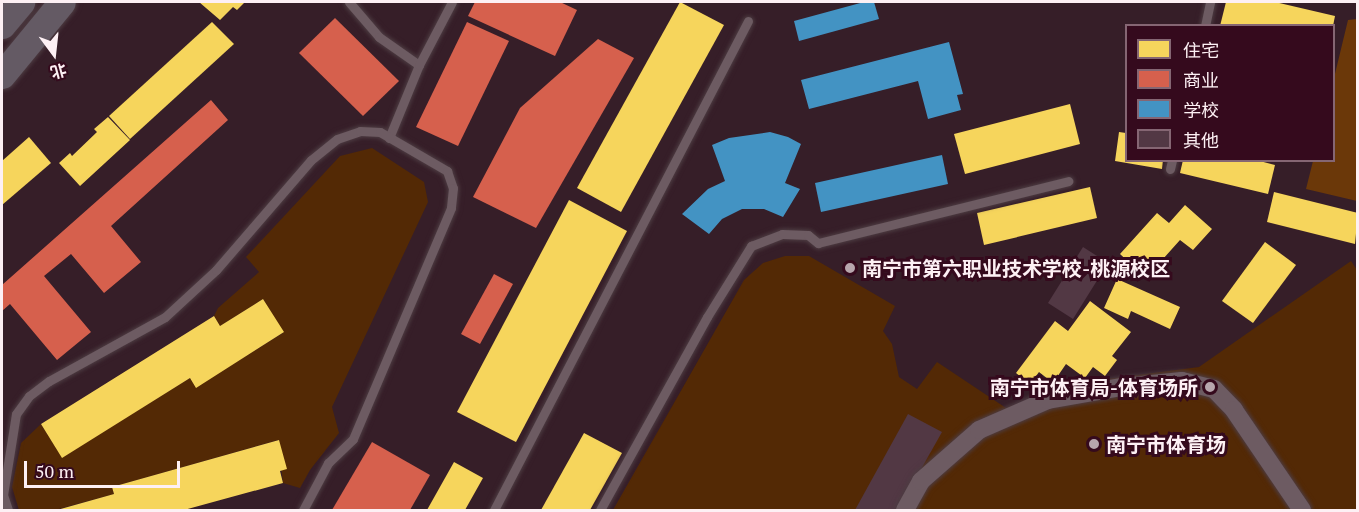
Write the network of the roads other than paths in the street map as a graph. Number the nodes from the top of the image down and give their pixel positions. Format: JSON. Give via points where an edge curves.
{"nodes":[{"id":1,"x":21,"y":2,"type":"edge"},
{"id":2,"x":62,"y":2,"type":"edge"},
{"id":3,"x":349,"y":2,"type":"edge"},
{"id":4,"x":452,"y":2,"type":"edge"},
{"id":5,"x":1210,"y":2,"type":"edge"},
{"id":6,"x":748,"y":21,"type":"dead end"},
{"id":7,"x":1205,"y":24,"type":"edge"},
{"id":8,"x":2,"y":25,"type":"edge"},
{"id":9,"x":419,"y":65,"type":"junction"},
{"id":10,"x":2,"y":75,"type":"edge"},
{"id":11,"x":389,"y":138,"type":"junction"},
{"id":12,"x":1068,"y":181,"type":"dead end"},
{"id":13,"x":8,"y":510,"type":"edge"},
{"id":14,"x":303,"y":510,"type":"edge"},
{"id":15,"x":494,"y":510,"type":"edge"},
{"id":16,"x":600,"y":510,"type":"edge"},
{"id":17,"x":905,"y":510,"type":"edge"},
{"id":18,"x":1302,"y":510,"type":"edge"}],
"edges":[{"from":1,"to":8,"type":"main road"},
{"from":2,"to":10,"type":"main road"},
{"from":3,"to":9,"type":"lane","via":[[379,37]]},
{"from":4,"to":9,"type":"lane"},
{"from":5,"to":7,"type":"lane"},
{"from":6,"to":15,"type":"lane"},
{"from":9,"to":11,"type":"lane"},
{"from":11,"to":13,"type":"lane","via":[[380,132],[360,131],[337,139],[311,160],[216,270],[165,317],[29,396],[16,414],[3,495]]},
{"from":11,"to":14,"type":"lane","via":[[447,171],[453,188],[451,208],[353,439],[328,463]]},
{"from":12,"to":16,"type":"lane","via":[[818,243],[808,235],[782,234],[751,246],[706,317]]},
{"from":17,"to":18,"type":"street","via":[[921,482],[979,430],[1048,400],[1182,381],[1214,389],[1234,410]]}]}
